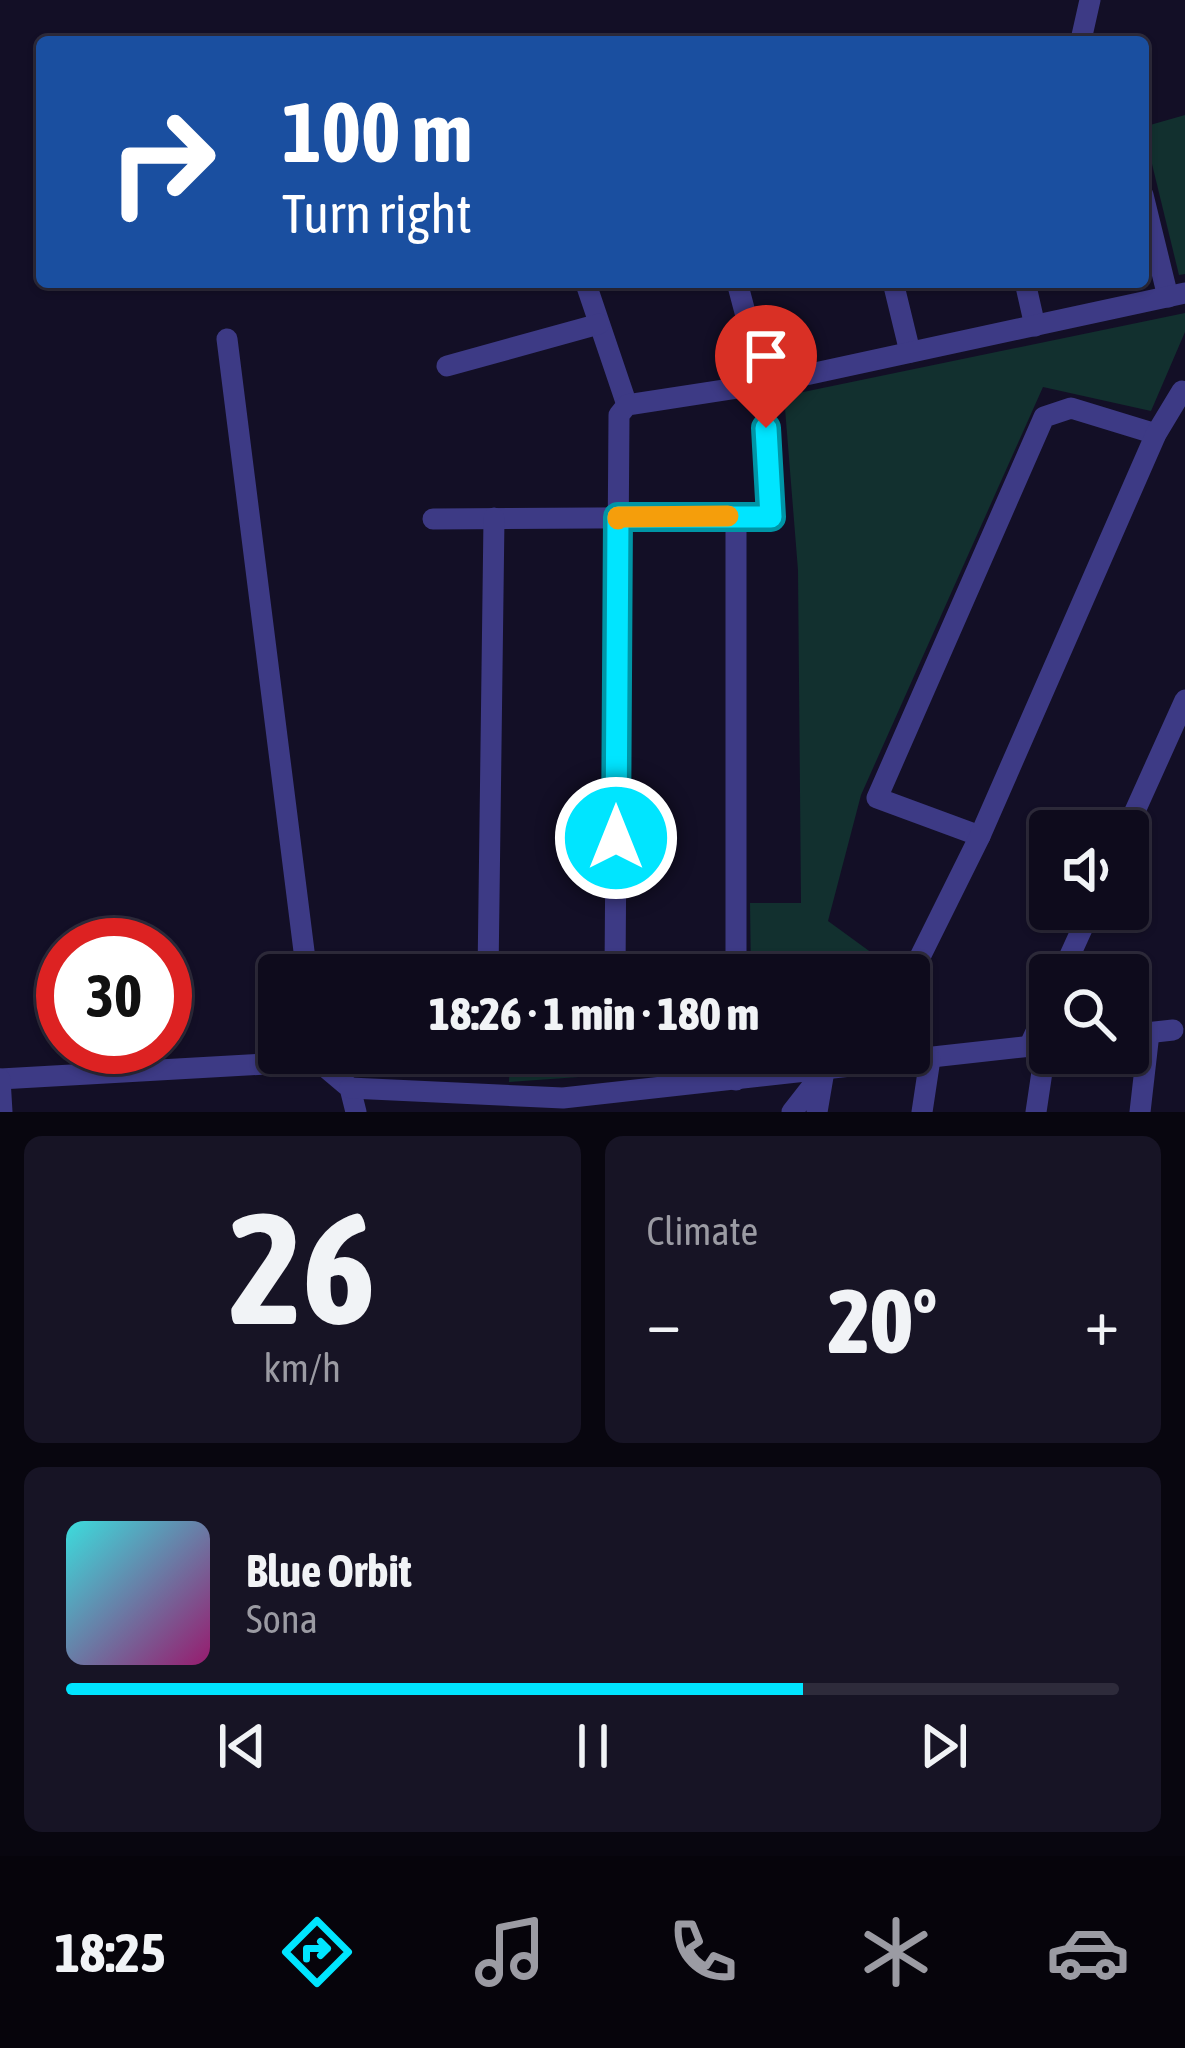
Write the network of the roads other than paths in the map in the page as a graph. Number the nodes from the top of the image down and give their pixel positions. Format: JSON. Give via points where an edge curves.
{"nodes":[{"id":1,"x":1090,"y":0,"type":"edge"},
{"id":2,"x":1082,"y":36,"type":"edge"},
{"id":3,"x":1149,"y":213,"type":"edge"},
{"id":4,"x":587,"y":288,"type":"edge"},
{"id":5,"x":739,"y":288,"type":"edge"},
{"id":6,"x":894,"y":288,"type":"edge"},
{"id":7,"x":1026,"y":288,"type":"edge"},
{"id":8,"x":1177,"y":295,"type":"edge"},
{"id":9,"x":599,"y":324,"type":"junction"},
{"id":10,"x":1035,"y":326,"type":"junction"},
{"id":11,"x":226,"y":339,"type":"dead end"},
{"id":12,"x":910,"y":352,"type":"junction"},
{"id":13,"x":447,"y":366,"type":"dead end"},
{"id":14,"x":764,"y":384,"type":"junction"},
{"id":15,"x":1184,"y":391,"type":"edge"},
{"id":16,"x":627,"y":405,"type":"junction"},
{"id":17,"x":1156,"y":434,"type":"junction"},
{"id":18,"x":736,"y":516,"type":"junction"},
{"id":19,"x":618,"y":517,"type":"junction"},
{"id":20,"x":494,"y":518,"type":"junction"},
{"id":21,"x":433,"y":519,"type":"dead end"},
{"id":22,"x":1185,"y":700,"type":"edge"},
{"id":23,"x":1135,"y":810,"type":"edge"},
{"id":24,"x":980,"y":836,"type":"junction"},
{"id":25,"x":304,"y":954,"type":"edge"},
{"id":26,"x":488,"y":954,"type":"edge"},
{"id":27,"x":615,"y":954,"type":"edge"},
{"id":28,"x":736,"y":954,"type":"edge"},
{"id":29,"x":921,"y":954,"type":"edge"},
{"id":30,"x":1173,"y":1030,"type":"dead end"},
{"id":31,"x":1149,"y":1033,"type":"edge"},
{"id":32,"x":1029,"y":1047,"type":"edge"},
{"id":33,"x":930,"y":1059,"type":"edge"},
{"id":34,"x":258,"y":1061,"type":"edge"},
{"id":35,"x":336,"y":1074,"type":"edge"},
{"id":36,"x":736,"y":1074,"type":"edge"},
{"id":37,"x":795,"y":1074,"type":"edge"},
{"id":38,"x":822,"y":1074,"type":"edge"},
{"id":39,"x":824,"y":1074,"type":"edge"},
{"id":40,"x":928,"y":1074,"type":"edge"},
{"id":41,"x":1039,"y":1074,"type":"edge"},
{"id":42,"x":1139,"y":1074,"type":"edge"},
{"id":43,"x":0,"y":1079,"type":"edge"},
{"id":44,"x":736,"y":1080,"type":"junction"},
{"id":45,"x":672,"y":1087,"type":"junction"},
{"id":46,"x":350,"y":1088,"type":"junction"},
{"id":47,"x":563,"y":1105,"type":"edge"},
{"id":48,"x":2,"y":1112,"type":"edge"},
{"id":49,"x":356,"y":1112,"type":"edge"},
{"id":50,"x":673,"y":1112,"type":"edge"},
{"id":51,"x":792,"y":1112,"type":"edge"},
{"id":52,"x":818,"y":1112,"type":"edge"},
{"id":53,"x":922,"y":1112,"type":"edge"},
{"id":54,"x":1036,"y":1112,"type":"edge"},
{"id":55,"x":1140,"y":1112,"type":"edge"}],
"edges":[{"from":1,"to":2,"type":"street"},
{"from":3,"to":8,"type":"street"},
{"from":4,"to":9,"type":"street"},
{"from":5,"to":14,"type":"street"},
{"from":6,"to":12,"type":"street"},
{"from":7,"to":10,"type":"street"},
{"from":8,"to":10,"type":"street"},
{"from":9,"to":13,"type":"street"},
{"from":9,"to":16,"type":"street"},
{"from":10,"to":12,"type":"street"},
{"from":11,"to":25,"type":"street"},
{"from":12,"to":14,"type":"street"},
{"from":14,"to":16,"type":"street"},
{"from":14,"to":18,"type":"street","via":[[771,517]]},
{"from":15,"to":17,"type":"street"},
{"from":16,"to":19,"type":"street","via":[[619,415]]},
{"from":17,"to":24,"type":"street"},
{"from":17,"to":24,"type":"street","via":[[1071,408],[1044,417],[877,798]]},
{"from":18,"to":19,"type":"street"},
{"from":18,"to":28,"type":"street"},
{"from":19,"to":20,"type":"street"},
{"from":19,"to":27,"type":"street"},
{"from":20,"to":21,"type":"street"},
{"from":20,"to":26,"type":"street"},
{"from":22,"to":23,"type":"street"},
{"from":24,"to":29,"type":"street"},
{"from":30,"to":31,"type":"street"},
{"from":32,"to":33,"type":"street"},
{"from":34,"to":43,"type":"street"},
{"from":35,"to":46,"type":"street"},
{"from":36,"to":44,"type":"street"},
{"from":37,"to":44,"type":"street"},
{"from":38,"to":51,"type":"street"},
{"from":39,"to":52,"type":"street"},
{"from":40,"to":53,"type":"street"},
{"from":41,"to":54,"type":"street"},
{"from":42,"to":55,"type":"street"},
{"from":43,"to":48,"type":"street"},
{"from":44,"to":45,"type":"street"},
{"from":45,"to":47,"type":"street"},
{"from":45,"to":50,"type":"street"},
{"from":46,"to":47,"type":"street"},
{"from":46,"to":49,"type":"street"}]}
